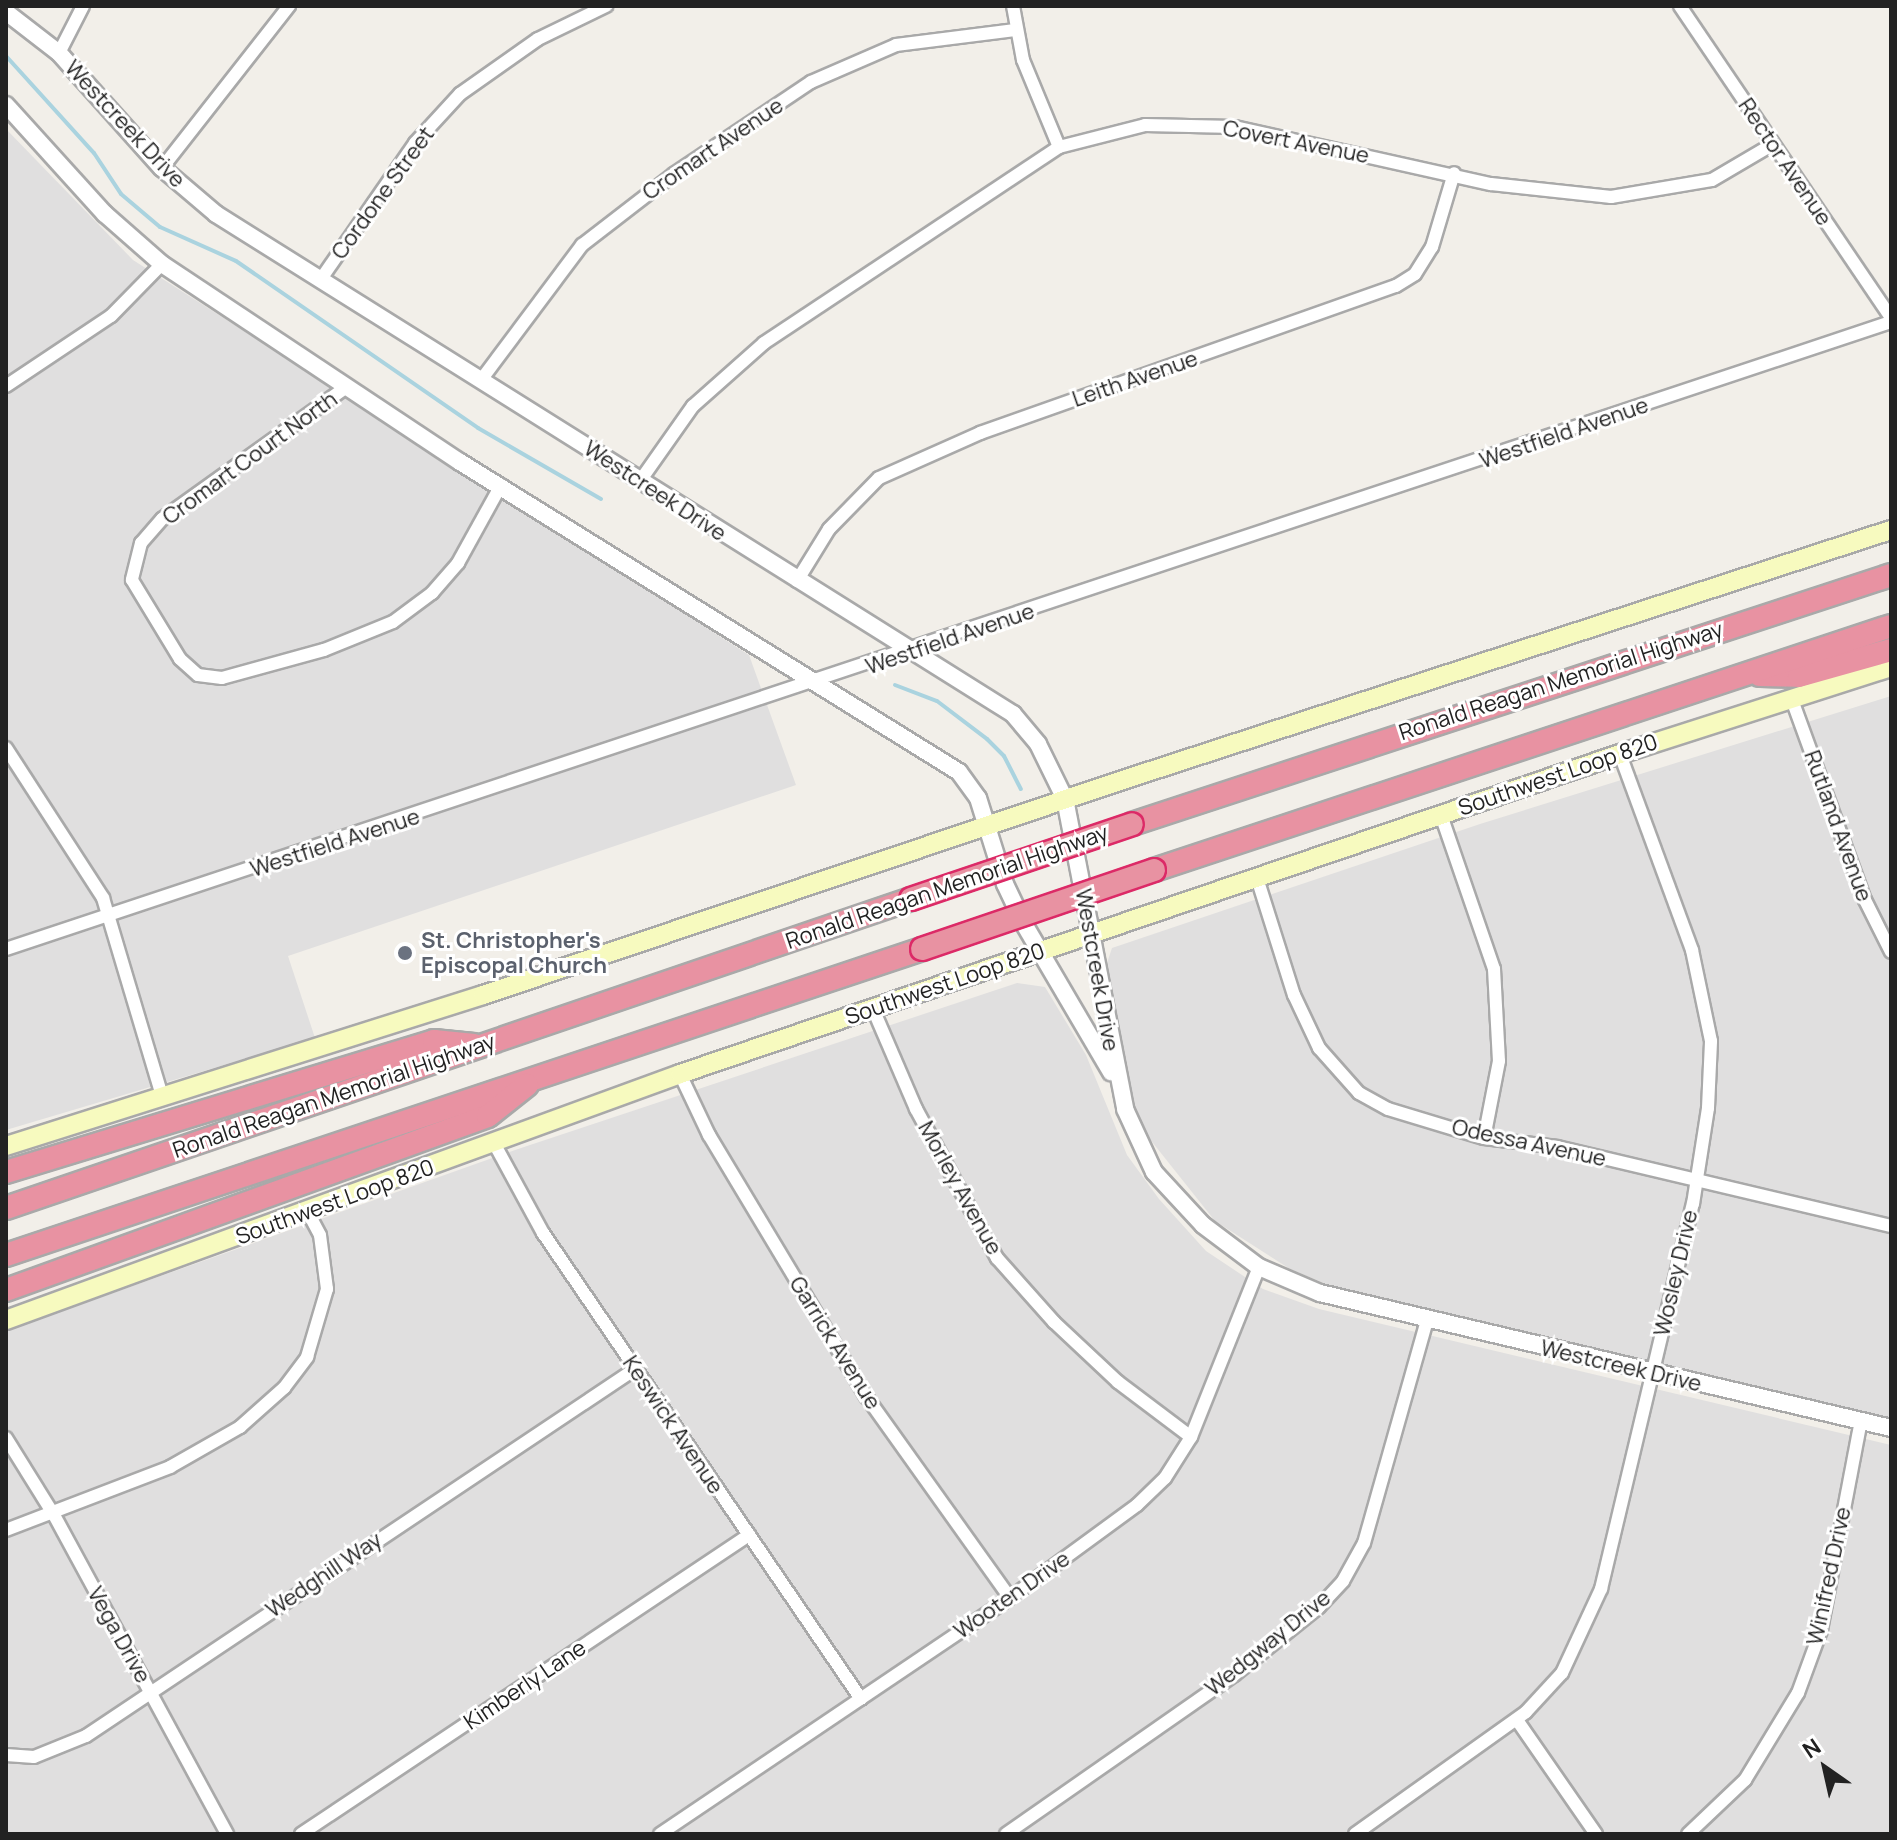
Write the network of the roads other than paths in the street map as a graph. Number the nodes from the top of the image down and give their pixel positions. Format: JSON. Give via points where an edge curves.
{"nodes":[{"id":1,"x":83,"y":6,"type":"edge"},
{"id":2,"x":289,"y":6,"type":"edge"},
{"id":3,"x":606,"y":6,"type":"edge"},
{"id":4,"x":1013,"y":6,"type":"edge"},
{"id":5,"x":1680,"y":6,"type":"edge"},
{"id":6,"x":6,"y":12,"type":"edge"},
{"id":7,"x":1015,"y":30,"type":"junction"},
{"id":8,"x":59,"y":53,"type":"junction"},
{"id":9,"x":7,"y":109,"type":"edge"},
{"id":10,"x":1773,"y":144,"type":"junction"},
{"id":11,"x":1059,"y":147,"type":"junction"},
{"id":12,"x":162,"y":168,"type":"junction"},
{"id":13,"x":1454,"y":173,"type":"junction"},
{"id":14,"x":162,"y":264,"type":"junction"},
{"id":15,"x":321,"y":279,"type":"junction"},
{"id":16,"x":1891,"y":320,"type":"edge"},
{"id":17,"x":481,"y":380,"type":"junction"},
{"id":18,"x":6,"y":386,"type":"edge"},
{"id":19,"x":345,"y":388,"type":"junction"},
{"id":20,"x":640,"y":481,"type":"junction"},
{"id":21,"x":501,"y":485,"type":"junction"},
{"id":22,"x":1891,"y":530,"type":"edge"},
{"id":23,"x":1891,"y":575,"type":"edge"},
{"id":24,"x":797,"y":581,"type":"junction"},
{"id":25,"x":1891,"y":626,"type":"edge"},
{"id":26,"x":1891,"y":650,"type":"edge"},
{"id":27,"x":912,"y":652,"type":"junction"},
{"id":28,"x":1891,"y":667,"type":"edge"},
{"id":29,"x":1743,"y":674,"type":"junction"},
{"id":30,"x":821,"y":682,"type":"junction"},
{"id":31,"x":1791,"y":697,"type":"junction"},
{"id":32,"x":6,"y":748,"type":"edge"},
{"id":33,"x":1620,"y":754,"type":"junction"},
{"id":34,"x":1065,"y":799,"type":"junction"},
{"id":35,"x":1441,"y":815,"type":"junction"},
{"id":36,"x":989,"y":826,"type":"junction"},
{"id":37,"x":1257,"y":878,"type":"junction"},
{"id":38,"x":111,"y":917,"type":"junction"},
{"id":39,"x":1092,"y":934,"type":"junction"},
{"id":40,"x":6,"y":949,"type":"edge"},
{"id":41,"x":1039,"y":952,"type":"junction"},
{"id":42,"x":1891,"y":952,"type":"edge"},
{"id":43,"x":873,"y":1009,"type":"junction"},
{"id":44,"x":483,"y":1045,"type":"junction"},
{"id":45,"x":541,"y":1074,"type":"junction"},
{"id":46,"x":680,"y":1074,"type":"junction"},
{"id":47,"x":1117,"y":1084,"type":"junction"},
{"id":48,"x":162,"y":1096,"type":"junction"},
{"id":49,"x":1484,"y":1138,"type":"junction"},
{"id":50,"x":495,"y":1145,"type":"junction"},
{"id":51,"x":6,"y":1146,"type":"edge"},
{"id":52,"x":6,"y":1172,"type":"edge"},
{"id":53,"x":1697,"y":1178,"type":"junction"},
{"id":54,"x":6,"y":1208,"type":"edge"},
{"id":55,"x":308,"y":1212,"type":"junction"},
{"id":56,"x":1891,"y":1226,"type":"edge"},
{"id":57,"x":6,"y":1255,"type":"edge"},
{"id":58,"x":1259,"y":1267,"type":"junction"},
{"id":59,"x":6,"y":1290,"type":"edge"},
{"id":60,"x":6,"y":1320,"type":"edge"},
{"id":61,"x":1427,"y":1321,"type":"junction"},
{"id":62,"x":635,"y":1369,"type":"junction"},
{"id":63,"x":1652,"y":1373,"type":"junction"},
{"id":64,"x":1861,"y":1421,"type":"junction"},
{"id":65,"x":1891,"y":1428,"type":"edge"},
{"id":66,"x":1191,"y":1437,"type":"junction"},
{"id":67,"x":6,"y":1438,"type":"edge"},
{"id":68,"x":54,"y":1515,"type":"junction"},
{"id":69,"x":6,"y":1530,"type":"edge"},
{"id":70,"x":749,"y":1535,"type":"junction"},
{"id":71,"x":1010,"y":1598,"type":"junction"},
{"id":72,"x":149,"y":1691,"type":"junction"},
{"id":73,"x":861,"y":1699,"type":"junction"},
{"id":74,"x":1517,"y":1720,"type":"junction"},
{"id":75,"x":6,"y":1755,"type":"edge"},
{"id":76,"x":227,"y":1834,"type":"edge"},
{"id":77,"x":301,"y":1834,"type":"edge"},
{"id":78,"x":660,"y":1834,"type":"edge"},
{"id":79,"x":1006,"y":1834,"type":"edge"},
{"id":80,"x":1355,"y":1834,"type":"edge"},
{"id":81,"x":1596,"y":1834,"type":"edge"},
{"id":82,"x":1688,"y":1834,"type":"edge"}],
"edges":[{"from":1,"to":8,"type":"street"},
{"from":2,"to":12,"type":"street"},
{"from":3,"to":15,"type":"street","name":"Cordone Street","via":[[538,39],[460,94],[415,143]]},
{"from":4,"to":7,"type":"street"},
{"from":5,"to":10,"type":"street","name":"Rector Avenue"},
{"from":6,"to":8,"type":"street","name":"Westcreek Drive"},
{"from":7,"to":11,"type":"street"},
{"from":7,"to":17,"type":"street","name":"Cromart Avenue","via":[[896,45],[811,82],[661,183],[582,245]]},
{"from":8,"to":12,"type":"street","name":"Westcreek Drive"},
{"from":9,"to":14,"type":"street","name":"Westcreek Drive","via":[[105,214]]},
{"from":10,"to":13,"type":"street","name":"Covert Avenue","via":[[1712,180],[1611,197],[1519,188]]},
{"from":10,"to":16,"type":"street","name":"Rector Avenue"},
{"from":11,"to":13,"type":"street","name":"Covert Avenue","via":[[1145,125],[1221,126]]},
{"from":11,"to":20,"type":"street","name":"Covert Avenue","via":[[764,343],[693,406]]},
{"from":12,"to":15,"type":"street","name":"Westcreek Drive","via":[[216,214]]},
{"from":13,"to":24,"type":"street","name":"Leith Avenue","via":[[1432,247],[1415,274],[1396,286],[980,433],[879,478],[829,529]]},
{"from":14,"to":18,"type":"street","via":[[111,316]]},
{"from":14,"to":19,"type":"street","name":"Westcreek Drive"},
{"from":15,"to":17,"type":"street","name":"Westcreek Drive"},
{"from":16,"to":27,"type":"street","name":"Westfield Avenue"},
{"from":17,"to":20,"type":"street","name":"Westcreek Drive"},
{"from":19,"to":21,"type":"street","name":"Westcreek Drive"},
{"from":19,"to":21,"type":"street","name":"Cromart Court North","via":[[162,519],[131,566],[132,580],[150,612],[180,659],[198,675],[222,678],[324,650],[393,622],[432,593],[458,563]]},
{"from":20,"to":24,"type":"street","name":"Westcreek Drive"},
{"from":21,"to":30,"type":"street","name":"Westcreek Drive"},
{"from":22,"to":34,"type":"main road"},
{"from":23,"to":44,"type":"highway","name":"Ronald Reagan Memorial Highway","bridge":true,"via":[[1132,824]]},
{"from":24,"to":27,"type":"street","name":"Westcreek Drive"},
{"from":25,"to":29,"type":"highway","name":"Ronald Reagan Memorial Highway"},
{"from":26,"to":29,"type":"highway","via":[[1799,676]]},
{"from":27,"to":30,"type":"street","name":"Westfield Avenue"},
{"from":27,"to":34,"type":"street","name":"Westcreek Drive","via":[[1013,714],[1038,744]]},
{"from":28,"to":31,"type":"main road","name":"Southwest Loop 820"},
{"from":29,"to":45,"type":"highway","name":"Ronald Reagan Memorial Highway","bridge":true},
{"from":30,"to":36,"type":"street","name":"Westcreek Drive","via":[[959,772]]},
{"from":30,"to":38,"type":"street","name":"Westfield Avenue"},
{"from":31,"to":33,"type":"main road","name":"Southwest Loop 820"},
{"from":31,"to":42,"type":"street","name":"Rutland Avenue","via":[[1865,900]]},
{"from":32,"to":38,"type":"street","via":[[97,886]]},
{"from":33,"to":35,"type":"main road","name":"Southwest Loop 820"},
{"from":33,"to":53,"type":"street","name":"Wosley Drive","via":[[1692,950],[1708,1013],[1708,1108]]},
{"from":34,"to":36,"type":"main road"},
{"from":34,"to":39,"type":"street","name":"Westcreek Drive"},
{"from":35,"to":37,"type":"main road","name":"Southwest Loop 820"},
{"from":35,"to":49,"type":"street","via":[[1480,915],[1494,969],[1499,1061]]},
{"from":36,"to":41,"type":"street","name":"Westcreek Drive","via":[[1005,884]]},
{"from":36,"to":48,"type":"main road"},
{"from":37,"to":39,"type":"main road","name":"Southwest Loop 820"},
{"from":37,"to":49,"type":"street","name":"Odessa Avenue","via":[[1294,995],[1319,1048],[1345,1082],[1388,1109]]},
{"from":38,"to":40,"type":"street","name":"Westfield Avenue"},
{"from":38,"to":48,"type":"street"},
{"from":39,"to":41,"type":"main road","name":"Southwest Loop 820"},
{"from":39,"to":47,"type":"street","name":"Westcreek Drive"},
{"from":41,"to":43,"type":"main road","name":"Southwest Loop 820"},
{"from":41,"to":47,"type":"street","name":"Westcreek Drive"},
{"from":43,"to":46,"type":"main road","name":"Southwest Loop 820"},
{"from":43,"to":66,"type":"street","name":"Morley Avenue","via":[[929,1136],[997,1258],[1065,1332]]},
{"from":44,"to":52,"type":"highway","via":[[434,1041]]},
{"from":44,"to":54,"type":"highway","name":"Ronald Reagan Memorial Highway"},
{"from":45,"to":57,"type":"highway","name":"Ronald Reagan Memorial Highway"},
{"from":45,"to":59,"type":"highway","via":[[488,1116]]},
{"from":46,"to":50,"type":"main road","name":"Southwest Loop 820"},
{"from":46,"to":71,"type":"street","name":"Garrick Avenue","via":[[709,1135],[866,1396]]},
{"from":47,"to":58,"type":"street","name":"Westcreek Drive","via":[[1154,1172],[1203,1225]]},
{"from":48,"to":51,"type":"main road"},
{"from":49,"to":53,"type":"street","name":"Odessa Avenue","via":[[1557,1147]]},
{"from":50,"to":55,"type":"main road","name":"Southwest Loop 820"},
{"from":50,"to":62,"type":"street","name":"Keswick Avenue","via":[[543,1233]]},
{"from":53,"to":56,"type":"street","name":"Odessa Avenue"},
{"from":53,"to":63,"type":"street","name":"Wosley Drive"},
{"from":55,"to":60,"type":"main road","name":"Southwest Loop 820"},
{"from":55,"to":68,"type":"street","via":[[320,1235],[327,1289],[307,1357],[284,1388],[240,1427],[170,1467]]},
{"from":58,"to":61,"type":"street","name":"Westcreek Drive","via":[[1320,1293]]},
{"from":58,"to":66,"type":"street","name":"Wooten Drive"},
{"from":61,"to":63,"type":"street","name":"Westcreek Drive"},
{"from":61,"to":79,"type":"street","name":"Wedgway Drive","via":[[1364,1543],[1343,1581],[1319,1607],[1234,1675]]},
{"from":62,"to":70,"type":"street","name":"Keswick Avenue"},
{"from":62,"to":72,"type":"street","name":"Wedghill Way"},
{"from":63,"to":64,"type":"street","name":"Westcreek Drive"},
{"from":63,"to":74,"type":"street","name":"Wosley Drive","via":[[1588,1624],[1562,1673]]},
{"from":64,"to":65,"type":"street","name":"Westcreek Drive"},
{"from":64,"to":82,"type":"street","name":"Winifred Drive","via":[[1821,1630],[1798,1693],[1745,1780]]},
{"from":66,"to":71,"type":"street","name":"Wooten Drive","via":[[1165,1478],[1137,1505]]},
{"from":67,"to":68,"type":"street","name":"Vega Drive"},
{"from":68,"to":69,"type":"street"},
{"from":68,"to":72,"type":"street","name":"Vega Drive"},
{"from":70,"to":73,"type":"street","name":"Keswick Avenue"},
{"from":70,"to":77,"type":"street","name":"Kimberly Lane"},
{"from":71,"to":73,"type":"street","name":"Wooten Drive"},
{"from":72,"to":75,"type":"street","name":"Wedghill Way","via":[[59,1750],[34,1757]]},
{"from":72,"to":76,"type":"street","name":"Vega Drive"},
{"from":73,"to":78,"type":"street","name":"Wooten Drive"},
{"from":74,"to":80,"type":"street","name":"Wosley Drive"},
{"from":74,"to":81,"type":"street"}]}
